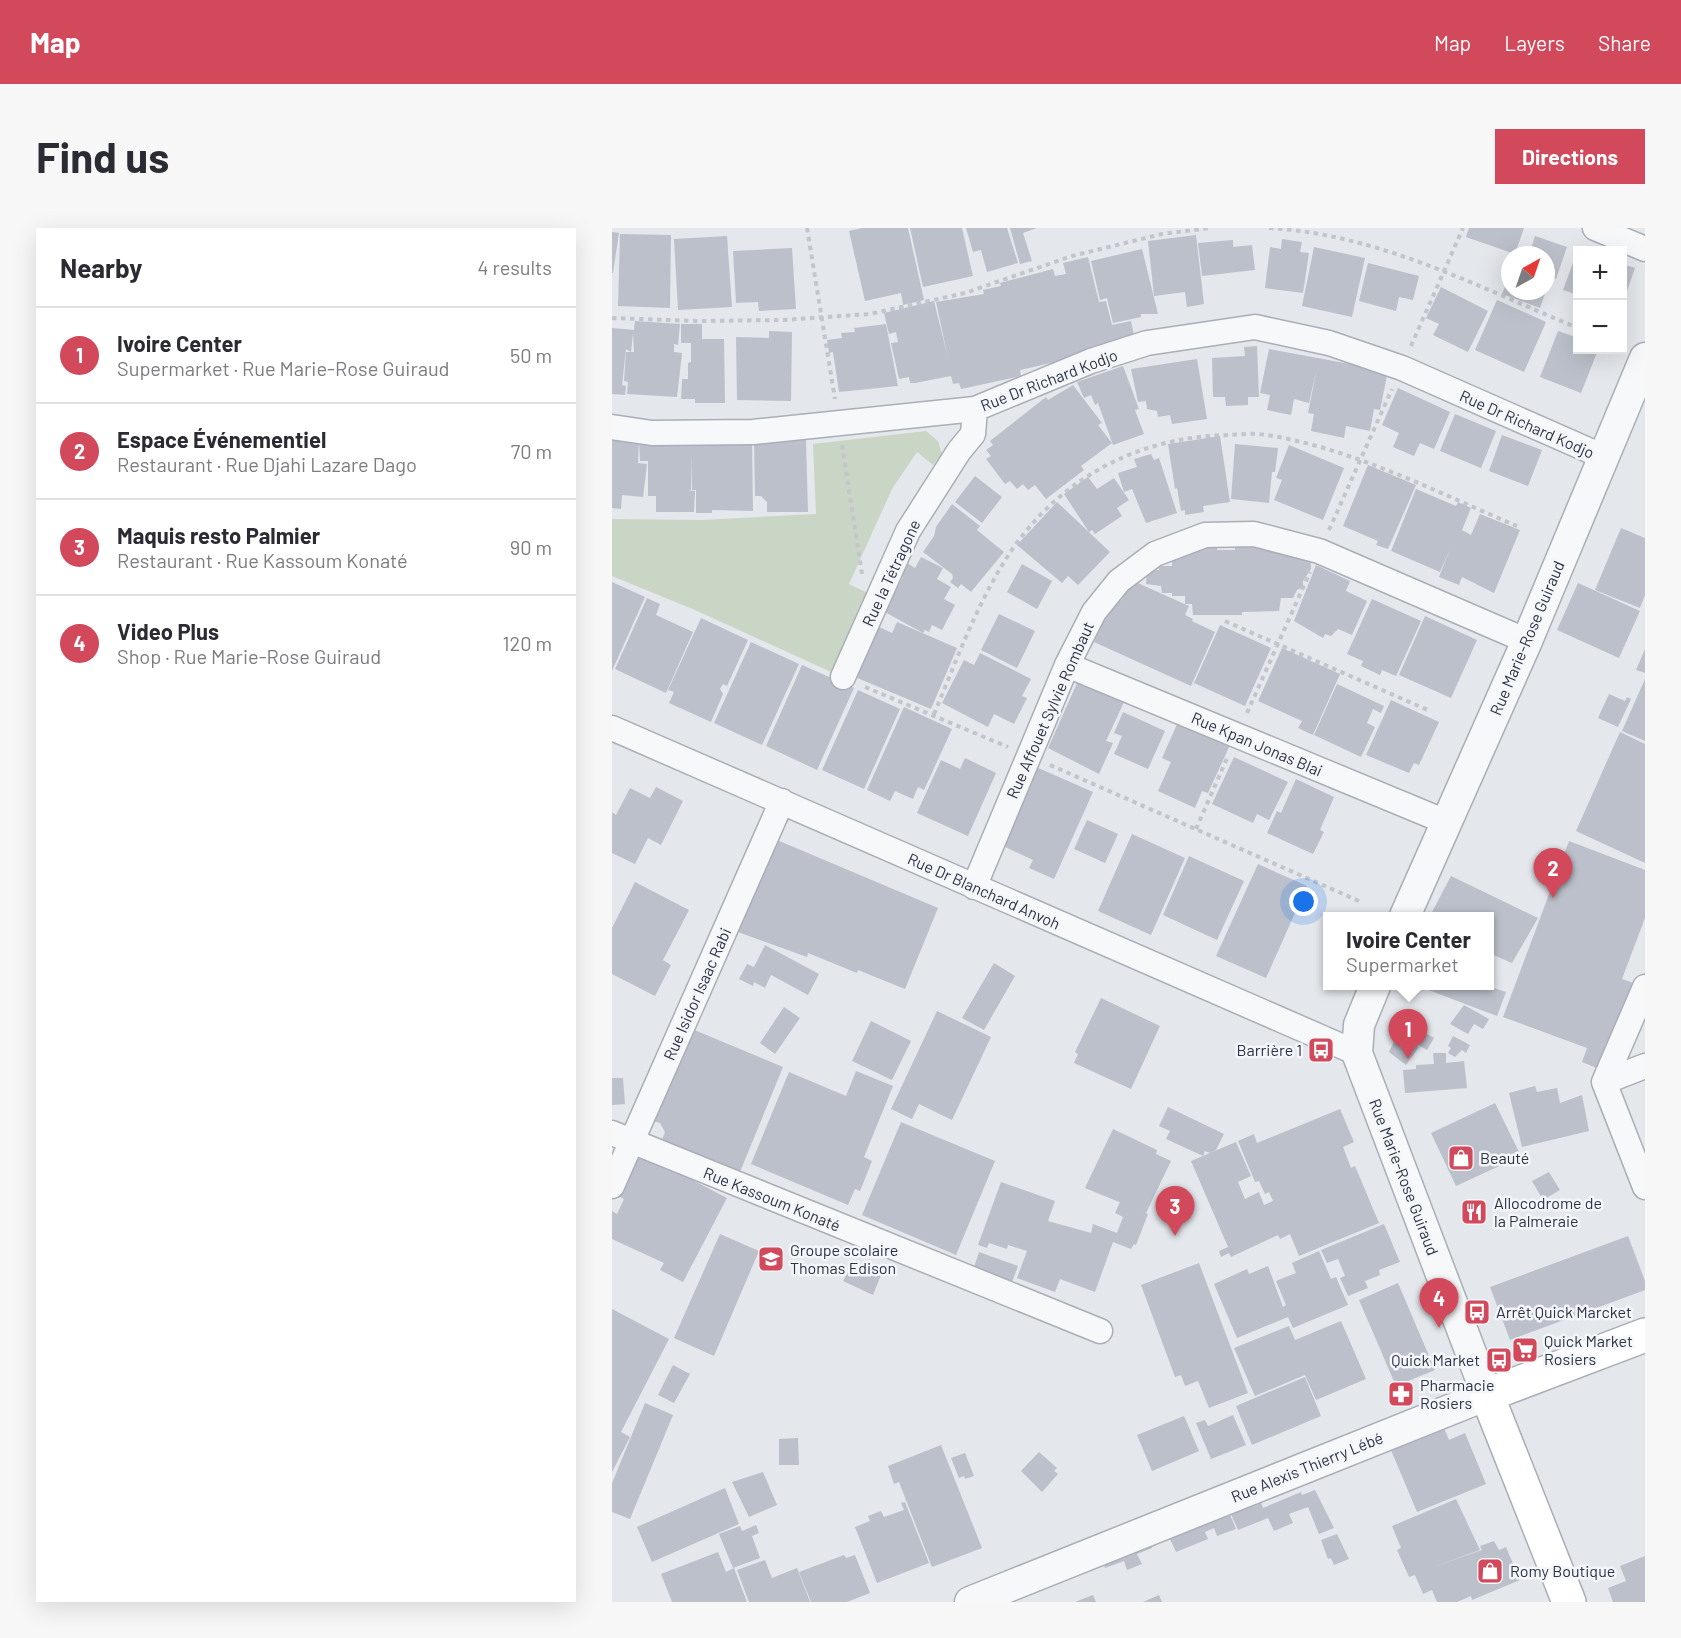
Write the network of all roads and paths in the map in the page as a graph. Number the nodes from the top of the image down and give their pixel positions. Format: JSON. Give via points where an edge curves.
{"nodes":[{"id":1,"x":1210,"y":228,"type":"edge"},
{"id":2,"x":1269,"y":228,"type":"edge"},
{"id":3,"x":1595,"y":228,"type":"edge"},
{"id":4,"x":1645,"y":249,"type":"edge"},
{"id":5,"x":612,"y":318,"type":"edge"},
{"id":6,"x":1573,"y":326,"type":"edge"},
{"id":7,"x":1641,"y":377,"type":"edge"},
{"id":8,"x":975,"y":409,"type":"junction"},
{"id":9,"x":612,"y":427,"type":"edge"},
{"id":10,"x":1604,"y":458,"type":"junction"},
{"id":11,"x":1517,"y":526,"type":"dead end"},
{"id":12,"x":1225,"y":621,"type":"dead end"},
{"id":13,"x":1527,"y":641,"type":"junction"},
{"id":14,"x":1067,"y":665,"type":"junction"},
{"id":15,"x":850,"y":681,"type":"joint"},
{"id":16,"x":1430,"y":711,"type":"dead end"},
{"id":17,"x":934,"y":714,"type":"junction"},
{"id":18,"x":612,"y":728,"type":"edge"},
{"id":19,"x":1029,"y":756,"type":"junction"},
{"id":20,"x":783,"y":801,"type":"junction"},
{"id":21,"x":1446,"y":822,"type":"junction"},
{"id":22,"x":974,"y":887,"type":"junction"},
{"id":23,"x":1359,"y":901,"type":"dead end"},
{"id":24,"x":1407,"y":912,"type":"edge"},
{"id":25,"x":1645,"y":987,"type":"edge"},
{"id":26,"x":1374,"y":990,"type":"edge"},
{"id":27,"x":1357,"y":1053,"type":"junction"},
{"id":28,"x":1645,"y":1066,"type":"edge"},
{"id":29,"x":1604,"y":1082,"type":"junction"},
{"id":30,"x":622,"y":1138,"type":"edge"},
{"id":31,"x":612,"y":1186,"type":"edge"},
{"id":32,"x":1645,"y":1187,"type":"edge"},
{"id":33,"x":1100,"y":1331,"type":"dead end"},
{"id":34,"x":1645,"y":1335,"type":"edge"},
{"id":35,"x":1487,"y":1395,"type":"junction"},
{"id":36,"x":970,"y":1602,"type":"edge"},
{"id":37,"x":1569,"y":1602,"type":"edge"}],
"edges":[{"from":1,"to":5,"type":"path","via":[[1162,234],[1072,256],[965,293],[870,314],[783,320]]},
{"from":2,"to":6,"type":"path","via":[[1372,245]]},
{"from":3,"to":4,"type":"street"},
{"from":7,"to":10,"type":"street","name":"Rue Marie-Rose Guiraud"},
{"from":8,"to":9,"type":"street","name":"Rue Dr Richard Kodjo","via":[[753,432],[652,433]]},
{"from":8,"to":10,"type":"street","name":"Rue Dr Richard Kodjo","via":[[1091,361],[1147,343],[1255,327],[1329,343],[1402,368]]},
{"from":8,"to":15,"type":"street","name":"Rue la Tétragone","via":[[973,434],[908,531]]},
{"from":10,"to":13,"type":"street","name":"Rue Marie-Rose Guiraud"},
{"from":11,"to":17,"type":"path","via":[[1360,460],[1264,434],[1204,435],[1147,448],[1104,465],[1066,490],[1033,523],[1004,562]]},
{"from":12,"to":16,"type":"path"},
{"from":13,"to":14,"type":"street","name":"Rue Affouet Sylvie Rombaut","via":[[1320,551],[1254,534],[1205,535],[1155,554],[1119,581],[1094,612]]},
{"from":13,"to":21,"type":"street","name":"Rue Marie-Rose Guiraud"},
{"from":14,"to":19,"type":"street","name":"Rue Affouet Sylvie Rombaut"},
{"from":14,"to":21,"type":"street","name":"Rue Kpan Jonas Blai"},
{"from":15,"to":17,"type":"path"},
{"from":17,"to":19,"type":"path"},
{"from":18,"to":20,"type":"street","name":"Rue Dr Blanchard Anvoh"},
{"from":19,"to":22,"type":"street","name":"Rue Affouet Sylvie Rombaut"},
{"from":19,"to":23,"type":"path"},
{"from":20,"to":22,"type":"street","name":"Rue Dr Blanchard Anvoh"},
{"from":20,"to":30,"type":"street","name":"Rue Isidor Isaac Rabi"},
{"from":21,"to":24,"type":"street","name":"Rue Marie-Rose Guiraud"},
{"from":22,"to":27,"type":"street","name":"Rue Dr Blanchard Anvoh"},
{"from":25,"to":29,"type":"street"},
{"from":26,"to":27,"type":"street","name":"Rue Marie-Rose Guiraud","via":[[1359,1025]]},
{"from":27,"to":35,"type":"street","name":"Rue Marie-Rose Guiraud"},
{"from":28,"to":29,"type":"street"},
{"from":29,"to":32,"type":"street"},
{"from":30,"to":31,"type":"street","name":"Rue Isidor Isaac Rabi"},
{"from":30,"to":33,"type":"street","name":"Rue Kassoum Konaté"},
{"from":34,"to":35,"type":"main road","name":"Rue Alexis Thierry Lébé"},
{"from":35,"to":36,"type":"street","name":"Rue Alexis Thierry Lébé"},
{"from":35,"to":37,"type":"main road","name":"Rue Marie-Rose Guiraud"}]}
